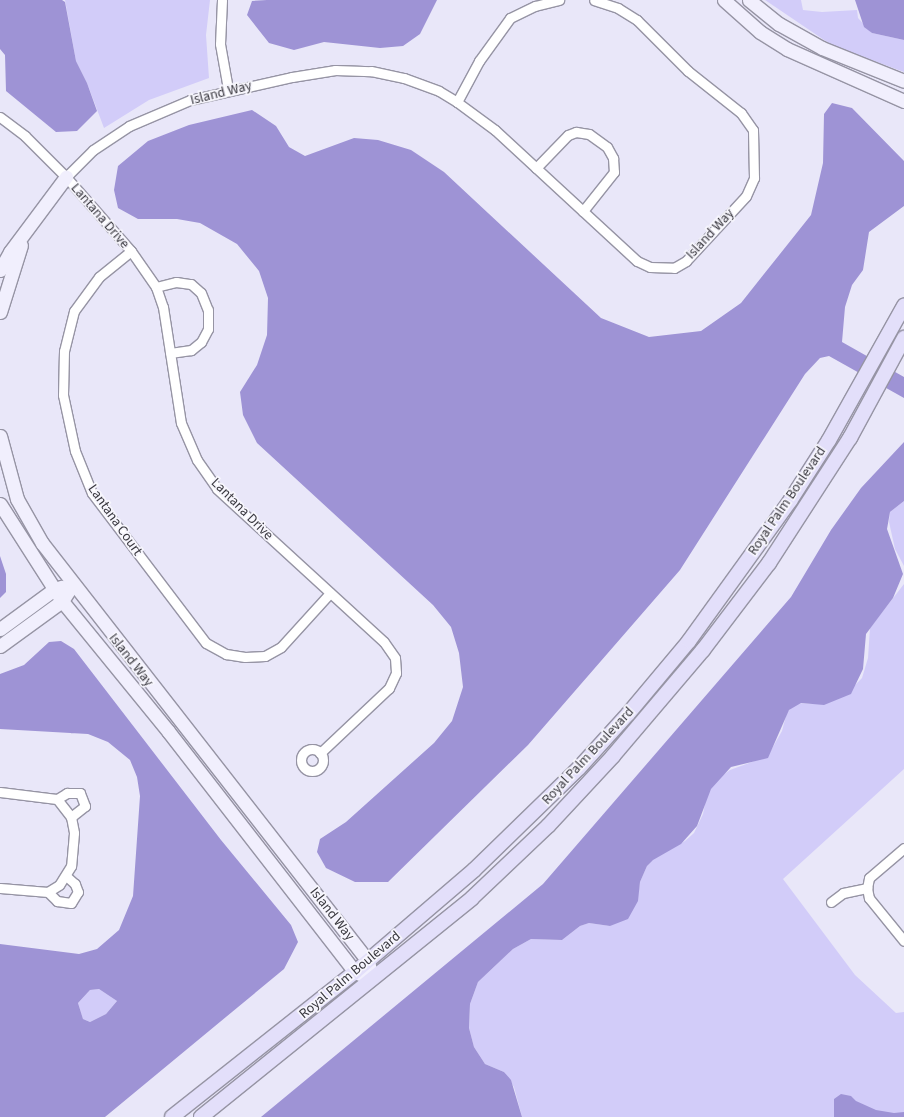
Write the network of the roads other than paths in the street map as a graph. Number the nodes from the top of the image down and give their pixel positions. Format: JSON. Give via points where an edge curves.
{"nodes":[{"id":1,"x":222,"y":0,"type":"edge"},
{"id":2,"x":559,"y":0,"type":"edge"},
{"id":3,"x":594,"y":0,"type":"edge"},
{"id":4,"x":749,"y":0,"type":"edge"},
{"id":5,"x":725,"y":1,"type":"edge"},
{"id":6,"x":904,"y":81,"type":"edge"},
{"id":7,"x":228,"y":89,"type":"junction"},
{"id":8,"x":904,"y":101,"type":"edge"},
{"id":9,"x":457,"y":102,"type":"junction"},
{"id":10,"x":0,"y":117,"type":"edge"},
{"id":11,"x":536,"y":168,"type":"junction"},
{"id":12,"x":66,"y":177,"type":"junction"},
{"id":13,"x":583,"y":212,"type":"junction"},
{"id":14,"x":27,"y":228,"type":"junction"},
{"id":15,"x":131,"y":251,"type":"junction"},
{"id":16,"x":0,"y":270,"type":"edge"},
{"id":17,"x":156,"y":286,"type":"junction"},
{"id":18,"x":904,"y":306,"type":"edge"},
{"id":19,"x":0,"y":312,"type":"edge"},
{"id":20,"x":904,"y":338,"type":"edge"},
{"id":21,"x":170,"y":353,"type":"junction"},
{"id":22,"x":0,"y":436,"type":"edge"},
{"id":23,"x":1,"y":452,"type":"edge"},
{"id":24,"x":0,"y":504,"type":"edge"},
{"id":25,"x":72,"y":584,"type":"junction"},
{"id":26,"x":53,"y":590,"type":"junction"},
{"id":27,"x":330,"y":593,"type":"junction"},
{"id":28,"x":62,"y":602,"type":"junction"},
{"id":29,"x":0,"y":629,"type":"edge"},
{"id":30,"x":0,"y":646,"type":"edge"},
{"id":31,"x":320,"y":753,"type":"dead end"},
{"id":32,"x":0,"y":792,"type":"edge"},
{"id":33,"x":57,"y":799,"type":"junction"},
{"id":34,"x":71,"y":817,"type":"junction"},
{"id":35,"x":904,"y":848,"type":"edge"},
{"id":36,"x":66,"y":876,"type":"junction"},
{"id":37,"x":0,"y":888,"type":"edge"},
{"id":38,"x":867,"y":888,"type":"junction"},
{"id":39,"x":48,"y":892,"type":"junction"},
{"id":40,"x":831,"y":902,"type":"dead end"},
{"id":41,"x":904,"y":941,"type":"edge"},
{"id":42,"x":368,"y":961,"type":"junction"},
{"id":43,"x":355,"y":972,"type":"junction"},
{"id":44,"x":372,"y":978,"type":"junction"},
{"id":45,"x":172,"y":1117,"type":"edge"},
{"id":46,"x":201,"y":1117,"type":"edge"}],
"edges":[{"from":1,"to":7,"type":"street","via":[[220,44]]},
{"from":2,"to":9,"type":"street","via":[[536,6],[510,18],[479,61]]},
{"from":3,"to":13,"type":"street","name":"Island Way","via":[[618,8],[637,20],[688,71],[741,113],[753,130],[754,178],[746,196],[686,261],[674,268],[650,267],[637,260]]},
{"from":4,"to":6,"type":"street","via":[[779,24],[822,48]]},
{"from":5,"to":8,"type":"street","via":[[760,32],[787,49]]},
{"from":7,"to":9,"type":"street","name":"Island Way","via":[[335,70],[371,71],[404,78],[439,91]]},
{"from":7,"to":12,"type":"street","name":"Island Way","via":[[158,111],[129,126],[93,150]]},
{"from":9,"to":11,"type":"street","name":"Island Way","via":[[495,130]]},
{"from":10,"to":12,"type":"street","name":"Lantana Drive","via":[[25,136]]},
{"from":11,"to":13,"type":"street","name":"Island Way"},
{"from":11,"to":13,"type":"street","via":[[572,133],[589,134],[607,147],[613,158],[614,172]]},
{"from":12,"to":14,"type":"street","name":"Island Way"},
{"from":12,"to":15,"type":"street","name":"Lantana Drive"},
{"from":14,"to":16,"type":"street","name":"Island Way"},
{"from":14,"to":19,"type":"street","name":"Island Way"},
{"from":15,"to":17,"type":"street","name":"Lantana Drive"},
{"from":15,"to":27,"type":"street","name":"Lantana Court","via":[[99,277],[74,311],[64,351],[63,395],[74,451],[92,493],[206,643],[226,654],[245,658],[265,656],[281,647]]},
{"from":17,"to":21,"type":"street","name":"Lantana Drive","via":[[163,306]]},
{"from":17,"to":21,"type":"street","via":[[176,282],[191,284],[202,293],[208,310],[208,329],[201,342],[191,350]]},
{"from":18,"to":42,"type":"main road","name":"Royal Palm Boulevard","via":[[864,379],[790,501],[689,641],[579,768],[474,870]]},
{"from":20,"to":44,"type":"main road","name":"Royal Palm Boulevard","via":[[850,438],[769,563],[703,650],[623,745],[548,826],[477,893]]},
{"from":21,"to":27,"type":"street","name":"Lantana Drive","via":[[181,423],[197,460],[217,489]]},
{"from":22,"to":23,"type":"street","name":"Island Way"},
{"from":23,"to":25,"type":"street","name":"Island Way","via":[[17,499],[42,543]]},
{"from":24,"to":26,"type":"street","name":"Island Way"},
{"from":25,"to":26,"type":"street"},
{"from":25,"to":28,"type":"street"},
{"from":25,"to":42,"type":"street","name":"Island Way"},
{"from":26,"to":28,"type":"street","name":"Island Way"},
{"from":26,"to":29,"type":"street"},
{"from":27,"to":31,"type":"street","name":"Lantana Drive","via":[[384,642],[395,658],[396,666],[389,688]]},
{"from":28,"to":30,"type":"street"},
{"from":28,"to":43,"type":"street","name":"Island Way","via":[[168,731]]},
{"from":32,"to":33,"type":"street"},
{"from":33,"to":34,"type":"street"},
{"from":33,"to":34,"type":"street","via":[[67,793],[80,793],[85,806]]},
{"from":34,"to":36,"type":"street","via":[[74,833],[72,859]]},
{"from":35,"to":38,"type":"street","via":[[869,878]]},
{"from":36,"to":39,"type":"street","via":[[59,885]]},
{"from":36,"to":39,"type":"street","via":[[75,884],[78,892],[71,903],[57,901]]},
{"from":37,"to":39,"type":"street"},
{"from":38,"to":40,"type":"street","via":[[843,893]]},
{"from":38,"to":41,"type":"street","via":[[869,898]]},
{"from":42,"to":43,"type":"main road","name":"Royal Palm Boulevard"},
{"from":42,"to":44,"type":"street","name":"Island Way"},
{"from":43,"to":44,"type":"street"},
{"from":43,"to":45,"type":"main road","name":"Royal Palm Boulevard"},
{"from":44,"to":46,"type":"main road","name":"Royal Palm Boulevard"}]}
